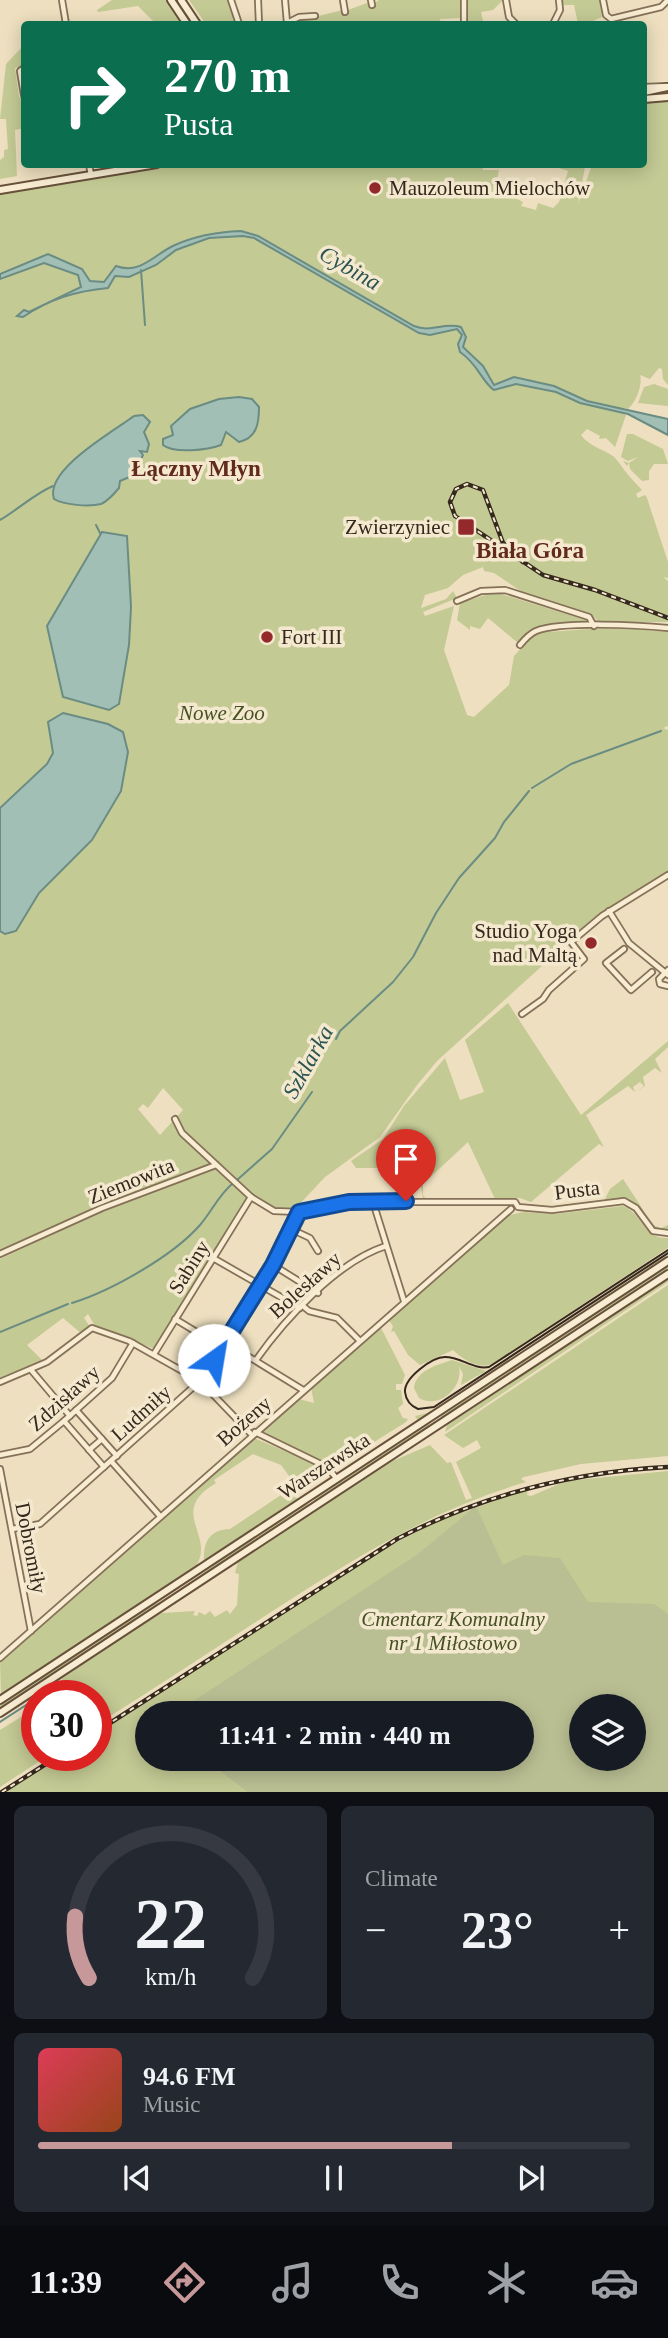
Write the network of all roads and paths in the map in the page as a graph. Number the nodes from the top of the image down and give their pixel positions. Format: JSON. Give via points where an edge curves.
{"nodes":[{"id":1,"x":62,"y":0,"type":"edge"},
{"id":2,"x":171,"y":0,"type":"edge"},
{"id":3,"x":181,"y":0,"type":"edge"},
{"id":4,"x":231,"y":0,"type":"edge"},
{"id":5,"x":258,"y":0,"type":"edge"},
{"id":6,"x":285,"y":0,"type":"edge"},
{"id":7,"x":343,"y":0,"type":"edge"},
{"id":8,"x":464,"y":0,"type":"edge"},
{"id":9,"x":506,"y":0,"type":"edge"},
{"id":10,"x":559,"y":0,"type":"edge"},
{"id":11,"x":603,"y":0,"type":"edge"},
{"id":12,"x":668,"y":0,"type":"edge"},
{"id":13,"x":345,"y":12,"type":"dead end"},
{"id":14,"x":315,"y":16,"type":"dead end"},
{"id":15,"x":66,"y":21,"type":"edge"},
{"id":16,"x":185,"y":21,"type":"edge"},
{"id":17,"x":195,"y":21,"type":"edge"},
{"id":18,"x":238,"y":21,"type":"edge"},
{"id":19,"x":259,"y":21,"type":"edge"},
{"id":20,"x":286,"y":21,"type":"edge"},
{"id":21,"x":292,"y":21,"type":"edge"},
{"id":22,"x":464,"y":21,"type":"edge"},
{"id":23,"x":513,"y":21,"type":"edge"},
{"id":24,"x":554,"y":21,"type":"edge"},
{"id":25,"x":668,"y":86,"type":"edge"},
{"id":26,"x":647,"y":90,"type":"edge"},
{"id":27,"x":668,"y":97,"type":"edge"},
{"id":28,"x":647,"y":99,"type":"edge"},
{"id":29,"x":90,"y":168,"type":"edge"},
{"id":30,"x":133,"y":168,"type":"edge"},
{"id":31,"x":91,"y":175,"type":"junction"},
{"id":32,"x":0,"y":190,"type":"edge"},
{"id":33,"x":457,"y":601,"type":"dead end"},
{"id":34,"x":594,"y":626,"type":"junction"},
{"id":35,"x":668,"y":628,"type":"edge"},
{"id":36,"x":520,"y":645,"type":"dead end"},
{"id":37,"x":668,"y":875,"type":"edge"},
{"id":38,"x":609,"y":911,"type":"junction"},
{"id":39,"x":624,"y":949,"type":"dead end"},
{"id":40,"x":652,"y":972,"type":"dead end"},
{"id":41,"x":667,"y":972,"type":"edge"},
{"id":42,"x":668,"y":986,"type":"edge"},
{"id":43,"x":522,"y":1014,"type":"dead end"},
{"id":44,"x":174,"y":1119,"type":"dead end"},
{"id":45,"x":217,"y":1165,"type":"junction"},
{"id":46,"x":251,"y":1197,"type":"junction"},
{"id":47,"x":373,"y":1202,"type":"junction"},
{"id":48,"x":511,"y":1206,"type":"junction"},
{"id":49,"x":299,"y":1212,"type":"junction"},
{"id":50,"x":291,"y":1229,"type":"junction"},
{"id":51,"x":668,"y":1233,"type":"edge"},
{"id":52,"x":386,"y":1247,"type":"junction"},
{"id":53,"x":318,"y":1251,"type":"dead end"},
{"id":54,"x":0,"y":1254,"type":"edge"},
{"id":55,"x":213,"y":1258,"type":"junction"},
{"id":56,"x":668,"y":1261,"type":"edge"},
{"id":57,"x":273,"y":1265,"type":"junction"},
{"id":58,"x":668,"y":1274,"type":"edge"},
{"id":59,"x":260,"y":1286,"type":"junction"},
{"id":60,"x":318,"y":1293,"type":"junction"},
{"id":61,"x":404,"y":1301,"type":"junction"},
{"id":62,"x":302,"y":1307,"type":"junction"},
{"id":63,"x":175,"y":1319,"type":"junction"},
{"id":64,"x":359,"y":1340,"type":"junction"},
{"id":65,"x":133,"y":1343,"type":"junction"},
{"id":66,"x":224,"y":1344,"type":"junction"},
{"id":67,"x":154,"y":1354,"type":"junction"},
{"id":68,"x":256,"y":1360,"type":"junction"},
{"id":69,"x":32,"y":1371,"type":"junction"},
{"id":70,"x":200,"y":1381,"type":"junction"},
{"id":71,"x":0,"y":1382,"type":"edge"},
{"id":72,"x":303,"y":1390,"type":"junction"},
{"id":73,"x":76,"y":1410,"type":"junction"},
{"id":74,"x":70,"y":1416,"type":"junction"},
{"id":75,"x":64,"y":1421,"type":"junction"},
{"id":76,"x":253,"y":1433,"type":"junction"},
{"id":77,"x":102,"y":1439,"type":"junction"},
{"id":78,"x":89,"y":1450,"type":"junction"},
{"id":79,"x":0,"y":1455,"type":"edge"},
{"id":80,"x":117,"y":1456,"type":"junction"},
{"id":81,"x":111,"y":1461,"type":"junction"},
{"id":82,"x":104,"y":1467,"type":"junction"},
{"id":83,"x":0,"y":1469,"type":"edge"},
{"id":84,"x":337,"y":1479,"type":"junction"},
{"id":85,"x":308,"y":1498,"type":"junction"},
{"id":86,"x":309,"y":1510,"type":"junction"},
{"id":87,"x":160,"y":1516,"type":"junction"},
{"id":88,"x":12,"y":1529,"type":"junction"},
{"id":89,"x":158,"y":1597,"type":"junction"},
{"id":90,"x":164,"y":1606,"type":"junction"},
{"id":91,"x":31,"y":1632,"type":"junction"},
{"id":92,"x":0,"y":1658,"type":"edge"},
{"id":93,"x":0,"y":1700,"type":"edge"},
{"id":94,"x":0,"y":1713,"type":"edge"}],
"edges":[{"from":1,"to":15,"type":"street"},
{"from":2,"to":16,"type":"main road"},
{"from":3,"to":17,"type":"main road"},
{"from":4,"to":18,"type":"street"},
{"from":5,"to":19,"type":"street"},
{"from":6,"to":20,"type":"street"},
{"from":7,"to":13,"type":"street"},
{"from":8,"to":22,"type":"street"},
{"from":9,"to":23,"type":"street"},
{"from":10,"to":24,"type":"street"},
{"from":11,"to":12,"type":"street","via":[[611,19],[661,7]]},
{"from":14,"to":21,"type":"street"},
{"from":25,"to":26,"type":"main road"},
{"from":27,"to":28,"type":"main road"},
{"from":29,"to":31,"type":"street"},
{"from":30,"to":31,"type":"main road"},
{"from":31,"to":32,"type":"main road"},
{"from":33,"to":34,"type":"street","via":[[481,591],[505,590],[589,617]]},
{"from":34,"to":35,"type":"street"},
{"from":34,"to":36,"type":"street","via":[[539,630]]},
{"from":37,"to":38,"type":"street"},
{"from":38,"to":41,"type":"street","via":[[629,943]]},
{"from":38,"to":43,"type":"street","via":[[571,942],[584,959]]},
{"from":39,"to":40,"type":"street","via":[[607,963],[631,990]]},
{"from":41,"to":42,"type":"street","via":[[659,982]]},
{"from":44,"to":45,"type":"street","name":"Ziemowita"},
{"from":45,"to":46,"type":"street"},
{"from":45,"to":54,"type":"street","name":"Ziemowita","via":[[102,1208]]},
{"from":46,"to":49,"type":"street","via":[[270,1209]]},
{"from":46,"to":55,"type":"street","name":"Sabiny"},
{"from":47,"to":48,"type":"street"},
{"from":47,"to":49,"type":"street","via":[[338,1203]]},
{"from":47,"to":52,"type":"street"},
{"from":48,"to":51,"type":"street","name":"Pusta","via":[[516,1202],[518,1207],[552,1210],[624,1201],[636,1208],[653,1231]]},
{"from":48,"to":61,"type":"street","name":"Bożeny"},
{"from":49,"to":50,"type":"street","name":"Ludmiły"},
{"from":50,"to":53,"type":"street","via":[[310,1238]]},
{"from":50,"to":57,"type":"street","name":"Ludmiły"},
{"from":52,"to":60,"type":"street","name":"Bolesławy","via":[[364,1253]]},
{"from":52,"to":61,"type":"street"},
{"from":55,"to":59,"type":"street"},
{"from":55,"to":63,"type":"street","name":"Sabiny"},
{"from":56,"to":84,"type":"main road","name":"Warszawska"},
{"from":57,"to":59,"type":"street","name":"Ludmiły"},
{"from":57,"to":60,"type":"street"},
{"from":58,"to":86,"type":"main road","name":"Warszawska"},
{"from":59,"to":62,"type":"street"},
{"from":59,"to":66,"type":"street","name":"Ludmiły"},
{"from":60,"to":62,"type":"street","name":"Bolesławy"},
{"from":61,"to":64,"type":"street","name":"Bożeny"},
{"from":62,"to":64,"type":"street","via":[[337,1318]]},
{"from":62,"to":68,"type":"street","name":"Bolesławy"},
{"from":63,"to":66,"type":"street","via":[[218,1345]]},
{"from":63,"to":67,"type":"street","name":"Sabiny"},
{"from":64,"to":72,"type":"street","name":"Bożeny"},
{"from":65,"to":67,"type":"street"},
{"from":65,"to":69,"type":"street","via":[[92,1328]]},
{"from":65,"to":73,"type":"street","name":"Zdzisławy","via":[[112,1378]]},
{"from":66,"to":68,"type":"street"},
{"from":66,"to":70,"type":"street","name":"Ludmiły"},
{"from":67,"to":70,"type":"street"},
{"from":68,"to":72,"type":"street"},
{"from":69,"to":71,"type":"street"},
{"from":69,"to":74,"type":"street"},
{"from":70,"to":76,"type":"street"},
{"from":70,"to":80,"type":"street","name":"Ludmiły"},
{"from":72,"to":76,"type":"street","name":"Bożeny"},
{"from":73,"to":74,"type":"street","name":"Zdzisławy"},
{"from":73,"to":77,"type":"street"},
{"from":74,"to":75,"type":"street","name":"Zdzisławy"},
{"from":75,"to":78,"type":"street"},
{"from":75,"to":79,"type":"street","name":"Zdzisławy","via":[[30,1449]]},
{"from":76,"to":84,"type":"street","via":[[327,1467]]},
{"from":76,"to":87,"type":"street","name":"Bożeny"},
{"from":77,"to":78,"type":"street"},
{"from":77,"to":80,"type":"street"},
{"from":78,"to":82,"type":"street"},
{"from":80,"to":81,"type":"street","name":"Ludmiły"},
{"from":81,"to":82,"type":"street","name":"Ludmiły"},
{"from":81,"to":87,"type":"street"},
{"from":82,"to":88,"type":"street","name":"Ludmiły","via":[[40,1524]]},
{"from":83,"to":88,"type":"street","name":"Dobromiły"},
{"from":84,"to":85,"type":"main road","name":"Warszawska"},
{"from":85,"to":86,"type":"main road"},
{"from":85,"to":89,"type":"main road","name":"Warszawska"},
{"from":86,"to":90,"type":"main road","name":"Warszawska"},
{"from":87,"to":91,"type":"street","name":"Bożeny"},
{"from":88,"to":91,"type":"street","name":"Dobromiły"},
{"from":89,"to":90,"type":"main road"},
{"from":89,"to":93,"type":"main road","name":"Warszawska"},
{"from":90,"to":94,"type":"main road","name":"Warszawska"},
{"from":91,"to":92,"type":"street","name":"Bożeny"}]}
